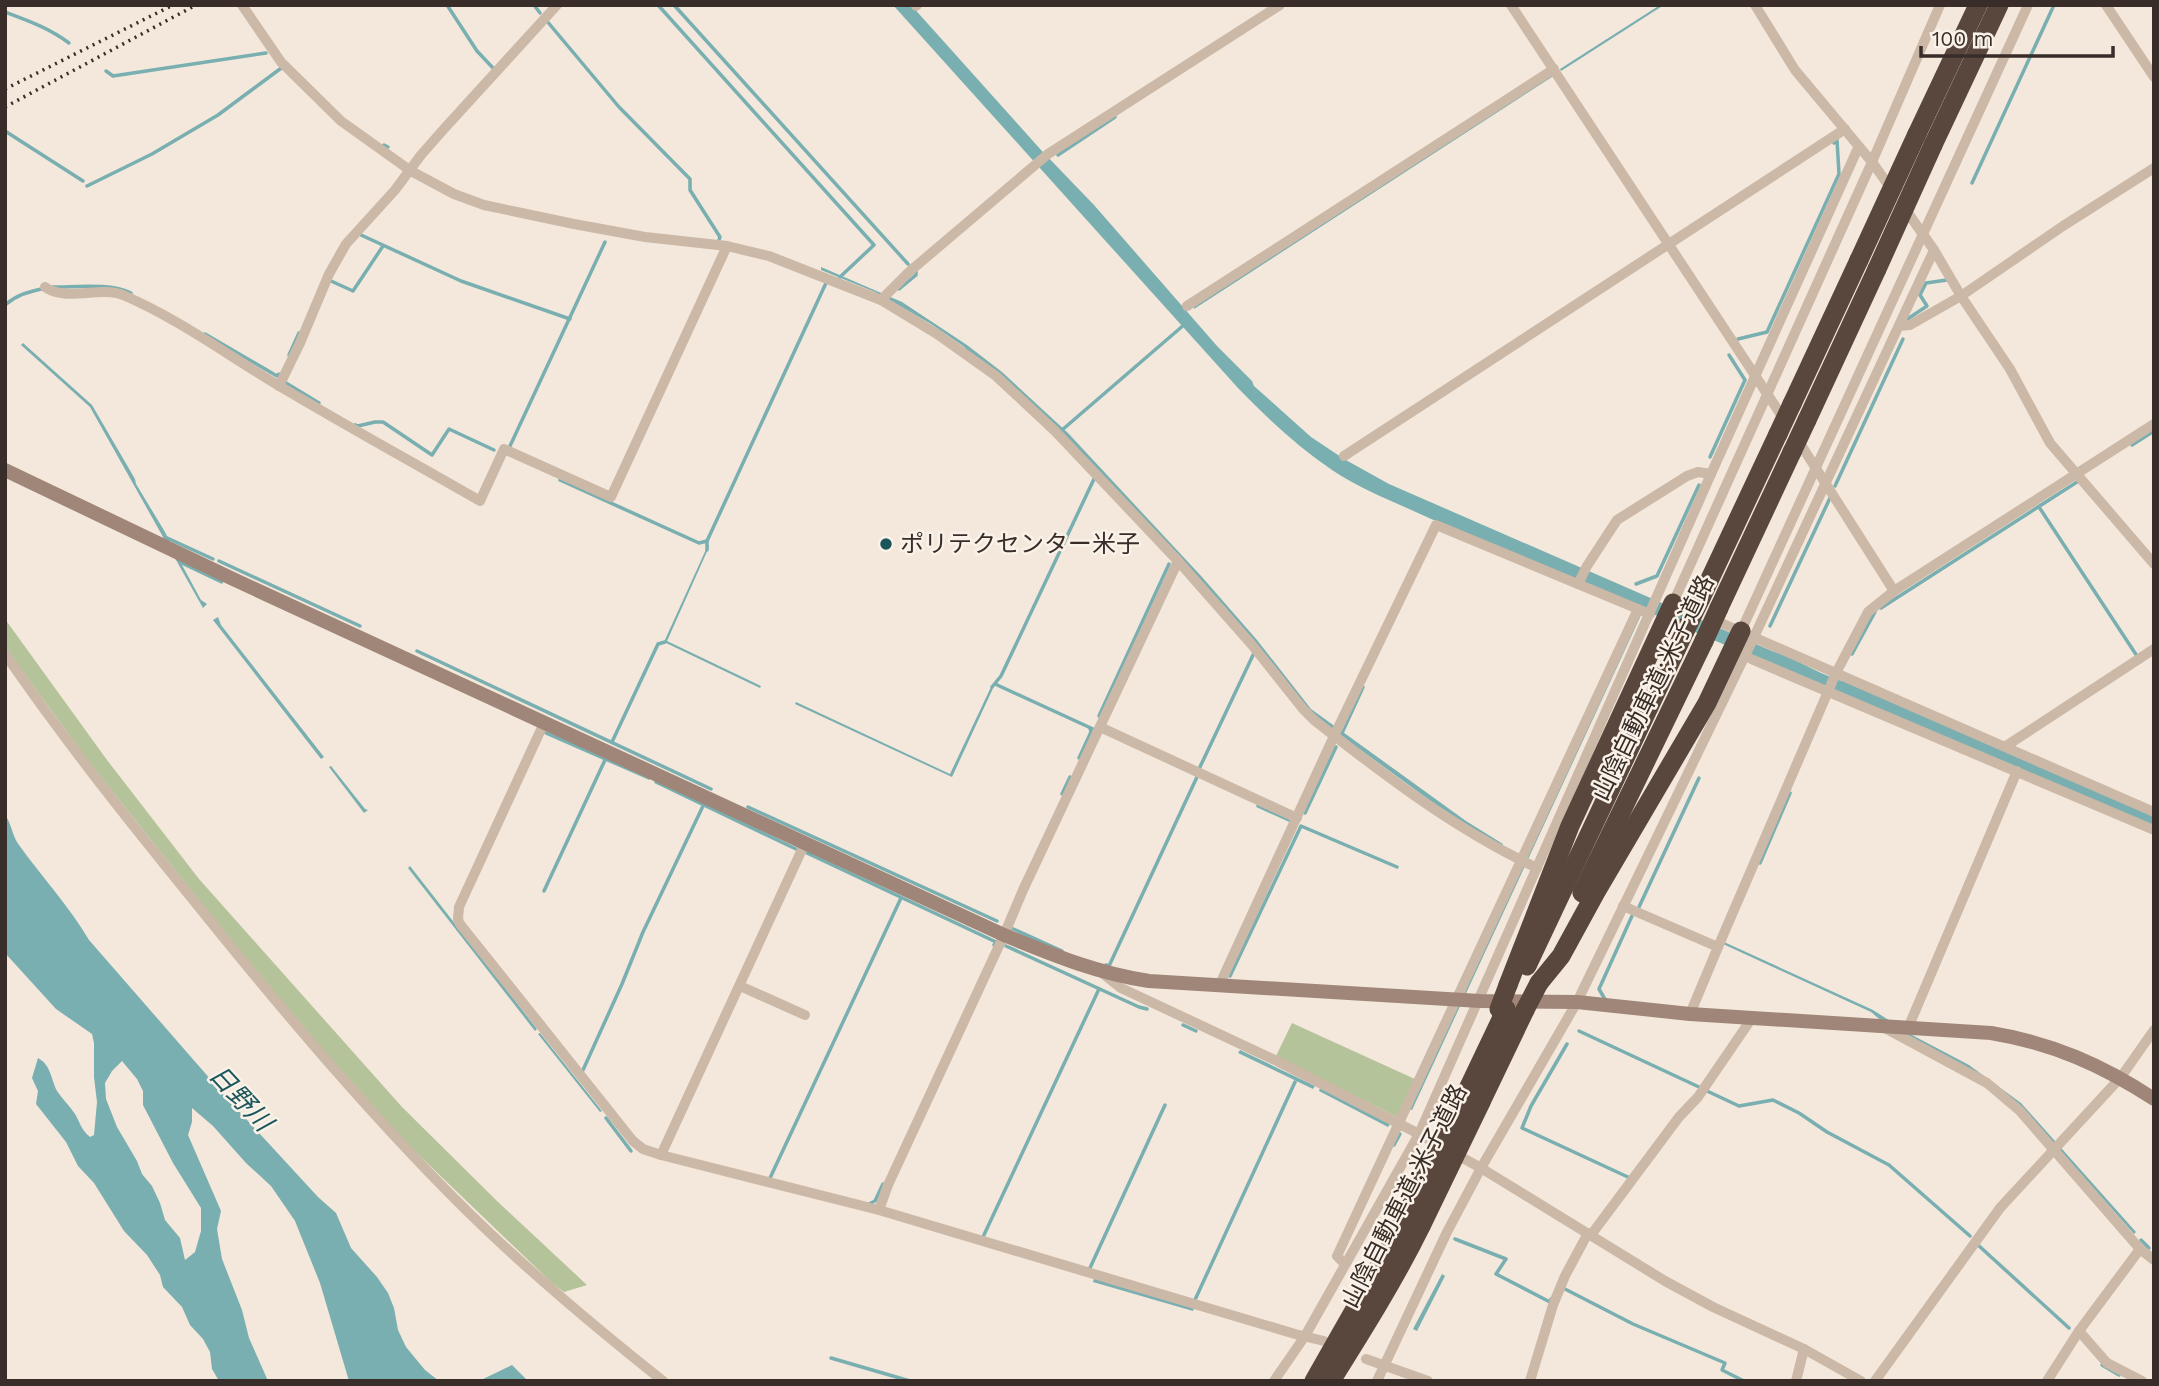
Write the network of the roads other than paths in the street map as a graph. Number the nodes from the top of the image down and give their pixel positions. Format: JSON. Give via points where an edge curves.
{"nodes":[{"id":1,"x":242,"y":5,"type":"edge"},
{"id":2,"x":557,"y":5,"type":"edge"},
{"id":3,"x":1280,"y":5,"type":"edge"},
{"id":4,"x":1511,"y":5,"type":"edge"},
{"id":5,"x":1755,"y":5,"type":"edge"},
{"id":6,"x":1940,"y":5,"type":"edge"},
{"id":7,"x":1978,"y":5,"type":"edge"},
{"id":8,"x":1999,"y":5,"type":"edge"},
{"id":9,"x":2028,"y":5,"type":"edge"},
{"id":10,"x":2106,"y":5,"type":"edge"},
{"id":11,"x":1267,"y":9,"type":"edge"},
{"id":12,"x":1554,"y":69,"type":"junction"},
{"id":13,"x":2154,"y":77,"type":"edge"},
{"id":14,"x":1845,"y":129,"type":"junction"},
{"id":15,"x":1925,"y":139,"type":"junction"},
{"id":16,"x":1858,"y":148,"type":"junction"},
{"id":17,"x":1872,"y":162,"type":"junction"},
{"id":18,"x":2154,"y":168,"type":"edge"},
{"id":19,"x":411,"y":171,"type":"junction"},
{"id":20,"x":1923,"y":234,"type":"junction"},
{"id":21,"x":1668,"y":243,"type":"junction"},
{"id":22,"x":727,"y":246,"type":"junction"},
{"id":23,"x":1934,"y":250,"type":"junction"},
{"id":24,"x":45,"y":287,"type":"dead end"},
{"id":25,"x":1961,"y":296,"type":"junction"},
{"id":26,"x":884,"y":297,"type":"junction"},
{"id":27,"x":1187,"y":306,"type":"dead end"},
{"id":28,"x":1899,"y":326,"type":"junction"},
{"id":29,"x":1755,"y":377,"type":"junction"},
{"id":30,"x":279,"y":386,"type":"junction"},
{"id":31,"x":1766,"y":393,"type":"junction"},
{"id":32,"x":2154,"y":424,"type":"edge"},
{"id":33,"x":1345,"y":456,"type":"dead end"},
{"id":34,"x":1816,"y":467,"type":"junction"},
{"id":35,"x":5,"y":470,"type":"edge"},
{"id":36,"x":1711,"y":474,"type":"junction"},
{"id":37,"x":2078,"y":474,"type":"junction"},
{"id":38,"x":1826,"y":482,"type":"junction"},
{"id":39,"x":1178,"y":561,"type":"junction"},
{"id":40,"x":2154,"y":564,"type":"edge"},
{"id":41,"x":1578,"y":584,"type":"junction"},
{"id":42,"x":1894,"y":591,"type":"junction"},
{"id":43,"x":1663,"y":600,"type":"junction"},
{"id":44,"x":1638,"y":609,"type":"junction"},
{"id":45,"x":1651,"y":613,"type":"junction"},
{"id":46,"x":1748,"y":634,"type":"junction"},
{"id":47,"x":2154,"y":649,"type":"edge"},
{"id":48,"x":5,"y":654,"type":"edge"},
{"id":49,"x":1748,"y":658,"type":"junction"},
{"id":50,"x":1832,"y":683,"type":"junction"},
{"id":51,"x":544,"y":723,"type":"junction"},
{"id":52,"x":1100,"y":727,"type":"junction"},
{"id":53,"x":1336,"y":732,"type":"junction"},
{"id":54,"x":2006,"y":746,"type":"junction"},
{"id":55,"x":2017,"y":771,"type":"junction"},
{"id":56,"x":2154,"y":811,"type":"edge"},
{"id":57,"x":1297,"y":818,"type":"junction"},
{"id":58,"x":2154,"y":830,"type":"edge"},
{"id":59,"x":805,"y":843,"type":"junction"},
{"id":60,"x":1527,"y":863,"type":"junction"},
{"id":61,"x":1623,"y":906,"type":"junction"},
{"id":62,"x":1004,"y":935,"type":"junction"},
{"id":63,"x":1717,"y":947,"type":"junction"},
{"id":64,"x":1101,"y":972,"type":"junction"},
{"id":65,"x":1539,"y":982,"type":"junction"},
{"id":66,"x":1512,"y":985,"type":"junction"},
{"id":67,"x":740,"y":986,"type":"junction"},
{"id":68,"x":1219,"y":986,"type":"junction"},
{"id":69,"x":1465,"y":1000,"type":"junction"},
{"id":70,"x":1577,"y":1002,"type":"junction"},
{"id":71,"x":1510,"y":1009,"type":"junction"},
{"id":72,"x":1690,"y":1014,"type":"junction"},
{"id":73,"x":805,"y":1015,"type":"dead end"},
{"id":74,"x":1752,"y":1018,"type":"junction"},
{"id":75,"x":1896,"y":1027,"type":"junction"},
{"id":76,"x":2154,"y":1030,"type":"edge"},
{"id":77,"x":2121,"y":1077,"type":"junction"},
{"id":78,"x":1473,"y":1098,"type":"junction"},
{"id":79,"x":2154,"y":1099,"type":"edge"},
{"id":80,"x":1399,"y":1124,"type":"junction"},
{"id":81,"x":1419,"y":1134,"type":"junction"},
{"id":82,"x":2055,"y":1149,"type":"junction"},
{"id":83,"x":660,"y":1155,"type":"junction"},
{"id":84,"x":1481,"y":1168,"type":"junction"},
{"id":85,"x":879,"y":1210,"type":"junction"},
{"id":86,"x":1413,"y":1221,"type":"junction"},
{"id":87,"x":1589,"y":1234,"type":"junction"},
{"id":88,"x":2140,"y":1249,"type":"junction"},
{"id":89,"x":2154,"y":1260,"type":"edge"},
{"id":90,"x":1345,"y":1264,"type":"junction"},
{"id":91,"x":2079,"y":1331,"type":"junction"},
{"id":92,"x":1302,"y":1340,"type":"junction"},
{"id":93,"x":1324,"y":1341,"type":"dead end"},
{"id":94,"x":1804,"y":1349,"type":"junction"},
{"id":95,"x":1366,"y":1359,"type":"dead end"},
{"id":96,"x":1384,"y":1366,"type":"junction"},
{"id":97,"x":663,"y":1381,"type":"edge"},
{"id":98,"x":1275,"y":1381,"type":"edge"},
{"id":99,"x":1314,"y":1381,"type":"edge"},
{"id":100,"x":1331,"y":1381,"type":"edge"},
{"id":101,"x":1377,"y":1381,"type":"edge"},
{"id":102,"x":1427,"y":1381,"type":"edge"},
{"id":103,"x":1530,"y":1381,"type":"edge"},
{"id":104,"x":1796,"y":1381,"type":"edge"},
{"id":105,"x":1861,"y":1381,"type":"edge"},
{"id":106,"x":1875,"y":1381,"type":"edge"},
{"id":107,"x":2047,"y":1381,"type":"edge"},
{"id":108,"x":2142,"y":1381,"type":"edge"}],
"edges":[{"from":1,"to":19,"type":"street","via":[[281,62],[341,121]]},
{"from":2,"to":19,"type":"street"},
{"from":3,"to":11,"type":"street"},
{"from":4,"to":12,"type":"street"},
{"from":5,"to":14,"type":"street","via":[[1796,70]]},
{"from":6,"to":17,"type":"street"},
{"from":7,"to":15,"type":"highway","name":"山陰自動車道;米子道路"},
{"from":8,"to":15,"type":"highway","name":"山陰自動車道;米子道路"},
{"from":9,"to":20,"type":"street"},
{"from":10,"to":13,"type":"street"},
{"from":11,"to":26,"type":"street","via":[[1048,154]]},
{"from":12,"to":21,"type":"street"},
{"from":12,"to":27,"type":"street"},
{"from":14,"to":16,"type":"street"},
{"from":14,"to":21,"type":"street"},
{"from":15,"to":65,"type":"highway","name":"山陰自動車道;米子道路","bridge":true,"via":[[1877,269]]},
{"from":15,"to":66,"type":"highway","name":"山陰自動車道;米子道路","bridge":true,"via":[[1858,260],[1701,598]]},
{"from":16,"to":17,"type":"street"},
{"from":16,"to":29,"type":"street"},
{"from":17,"to":20,"type":"street"},
{"from":17,"to":31,"type":"street"},
{"from":18,"to":25,"type":"street"},
{"from":19,"to":22,"type":"street","via":[[484,205],[645,237]]},
{"from":19,"to":30,"type":"street","via":[[346,244]]},
{"from":20,"to":23,"type":"street"},
{"from":20,"to":34,"type":"street"},
{"from":21,"to":29,"type":"street"},
{"from":21,"to":33,"type":"street"},
{"from":22,"to":26,"type":"street"},
{"from":22,"to":30,"type":"street","via":[[611,497],[504,449],[480,501]]},
{"from":23,"to":25,"type":"street"},
{"from":23,"to":28,"type":"street"},
{"from":24,"to":30,"type":"street","via":[[122,295]]},
{"from":25,"to":28,"type":"street","via":[[1910,325]]},
{"from":25,"to":37,"type":"street","via":[[2010,369],[2050,443]]},
{"from":26,"to":39,"type":"street","via":[[996,376]]},
{"from":28,"to":38,"type":"street"},
{"from":29,"to":31,"type":"street"},
{"from":29,"to":36,"type":"street"},
{"from":31,"to":34,"type":"street"},
{"from":31,"to":43,"type":"street"},
{"from":32,"to":37,"type":"street"},
{"from":34,"to":38,"type":"street"},
{"from":34,"to":46,"type":"street"},
{"from":35,"to":51,"type":"street"},
{"from":36,"to":41,"type":"street","via":[[1687,476],[1622,516]]},
{"from":36,"to":43,"type":"street"},
{"from":37,"to":40,"type":"street"},
{"from":37,"to":42,"type":"street"},
{"from":38,"to":42,"type":"street"},
{"from":38,"to":46,"type":"street"},
{"from":39,"to":52,"type":"street"},
{"from":39,"to":53,"type":"street","via":[[1303,709]]},
{"from":41,"to":44,"type":"street"},
{"from":41,"to":53,"type":"street","via":[[1436,524]]},
{"from":42,"to":50,"type":"street","via":[[1868,611]]},
{"from":43,"to":45,"type":"street"},
{"from":43,"to":46,"type":"street"},
{"from":43,"to":66,"type":"highway","via":[[1570,825]]},
{"from":44,"to":45,"type":"street"},
{"from":44,"to":60,"type":"street"},
{"from":45,"to":60,"type":"street"},
{"from":46,"to":49,"type":"street"},
{"from":46,"to":50,"type":"street"},
{"from":46,"to":65,"type":"highway","via":[[1561,956]]},
{"from":47,"to":54,"type":"street"},
{"from":48,"to":97,"type":"street","via":[[133,827],[387,1129],[468,1212]]},
{"from":49,"to":50,"type":"street"},
{"from":49,"to":61,"type":"street"},
{"from":50,"to":54,"type":"street"},
{"from":50,"to":55,"type":"street"},
{"from":50,"to":63,"type":"street"},
{"from":51,"to":59,"type":"street"},
{"from":51,"to":83,"type":"street","via":[[459,907],[458,919],[633,1141]]},
{"from":52,"to":57,"type":"street"},
{"from":52,"to":62,"type":"street"},
{"from":53,"to":57,"type":"street"},
{"from":53,"to":60,"type":"street","via":[[1427,805]]},
{"from":54,"to":56,"type":"street"},
{"from":55,"to":58,"type":"street"},
{"from":55,"to":75,"type":"street"},
{"from":57,"to":68,"type":"street"},
{"from":59,"to":62,"type":"street"},
{"from":59,"to":67,"type":"street"},
{"from":60,"to":69,"type":"street"},
{"from":60,"to":69,"type":"street"},
{"from":61,"to":63,"type":"street"},
{"from":61,"to":70,"type":"street"},
{"from":62,"to":64,"type":"street"},
{"from":62,"to":85,"type":"street"},
{"from":63,"to":72,"type":"street"},
{"from":64,"to":68,"type":"street"},
{"from":64,"to":80,"type":"street","via":[[1121,988]]},
{"from":65,"to":71,"type":"highway","name":"山陰自動車道;米子道路","bridge":true},
{"from":66,"to":71,"type":"highway","name":"山陰自動車道;米子道路"},
{"from":67,"to":73,"type":"street"},
{"from":67,"to":83,"type":"street"},
{"from":68,"to":69,"type":"street"},
{"from":69,"to":70,"type":"street"},
{"from":69,"to":80,"type":"street"},
{"from":69,"to":81,"type":"street"},
{"from":70,"to":72,"type":"street"},
{"from":70,"to":84,"type":"street"},
{"from":71,"to":78,"type":"highway","name":"山陰自動車道;米子道路"},
{"from":71,"to":78,"type":"highway","name":"山陰自動車道;米子道路","via":[[1475,1073]]},
{"from":72,"to":74,"type":"street"},
{"from":74,"to":75,"type":"street"},
{"from":74,"to":87,"type":"street","via":[[1698,1097]]},
{"from":75,"to":77,"type":"street","via":[[2017,1037]]},
{"from":75,"to":82,"type":"street","via":[[1987,1083]]},
{"from":76,"to":77,"type":"street"},
{"from":77,"to":79,"type":"street"},
{"from":77,"to":82,"type":"street"},
{"from":78,"to":86,"type":"highway","name":"山陰自動車道;米子道路","bridge":true},
{"from":80,"to":81,"type":"street"},
{"from":80,"to":90,"type":"street","via":[[1337,1256]]},
{"from":81,"to":84,"type":"street"},
{"from":81,"to":90,"type":"street"},
{"from":82,"to":88,"type":"street"},
{"from":82,"to":106,"type":"street","via":[[2000,1208]]},
{"from":83,"to":85,"type":"street"},
{"from":84,"to":87,"type":"street"},
{"from":84,"to":96,"type":"street"},
{"from":85,"to":92,"type":"street"},
{"from":86,"to":99,"type":"highway","name":"山陰自動車道;米子道路","via":[[1389,1249]]},
{"from":86,"to":100,"type":"highway","name":"山陰自動車道;米子道路","via":[[1407,1255]]},
{"from":87,"to":94,"type":"street","via":[[1665,1282]]},
{"from":87,"to":103,"type":"street","via":[[1553,1305]]},
{"from":88,"to":89,"type":"street"},
{"from":88,"to":91,"type":"street"},
{"from":90,"to":92,"type":"street"},
{"from":91,"to":107,"type":"street"},
{"from":91,"to":108,"type":"street","via":[[2107,1363]]},
{"from":92,"to":93,"type":"street"},
{"from":92,"to":98,"type":"street"},
{"from":94,"to":104,"type":"street"},
{"from":94,"to":105,"type":"street"},
{"from":95,"to":96,"type":"street"},
{"from":96,"to":101,"type":"street"},
{"from":96,"to":102,"type":"street"}]}
